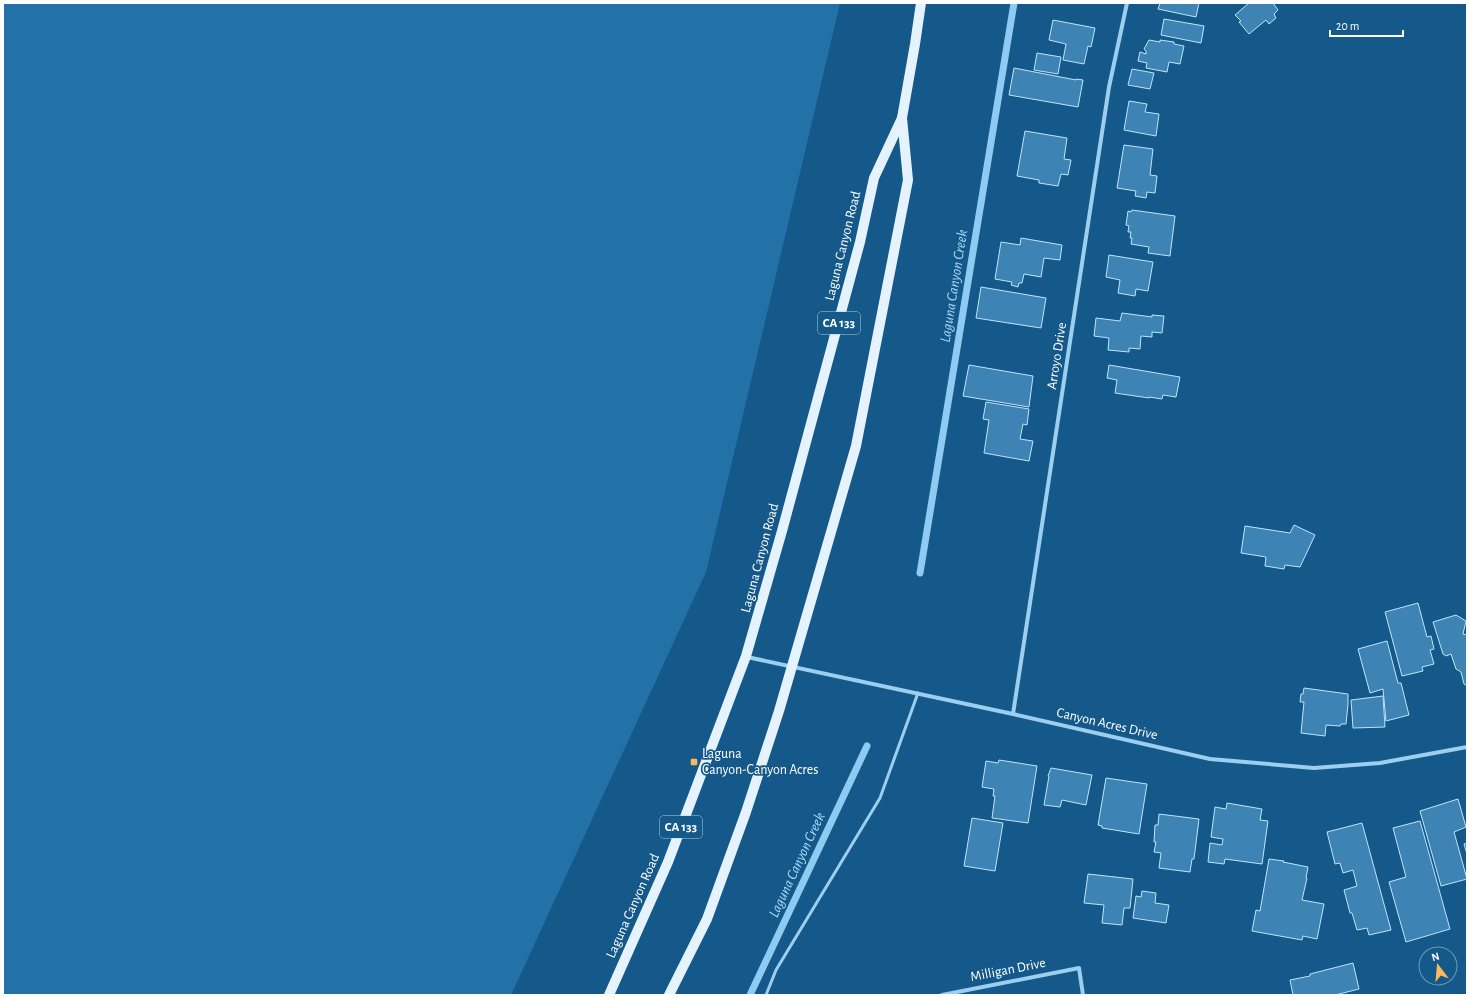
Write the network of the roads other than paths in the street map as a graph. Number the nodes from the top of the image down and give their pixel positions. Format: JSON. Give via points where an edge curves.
{"nodes":[{"id":1,"x":921,"y":3,"type":"edge"},
{"id":2,"x":1127,"y":3,"type":"edge"},
{"id":3,"x":902,"y":118,"type":"junction"},
{"id":4,"x":746,"y":656,"type":"junction"},
{"id":5,"x":792,"y":666,"type":"junction"},
{"id":6,"x":918,"y":693,"type":"junction"},
{"id":7,"x":1013,"y":714,"type":"junction"},
{"id":8,"x":1467,"y":747,"type":"edge"},
{"id":9,"x":609,"y":995,"type":"edge"},
{"id":10,"x":669,"y":995,"type":"edge"},
{"id":11,"x":766,"y":995,"type":"edge"},
{"id":12,"x":943,"y":995,"type":"edge"},
{"id":13,"x":1083,"y":995,"type":"edge"}],
"edges":[{"from":1,"to":3,"type":"main road","name":"Laguna Canyon Road","number":"CA 133"},
{"from":2,"to":7,"type":"street","name":"Arroyo Drive","via":[[1109,87]]},
{"from":3,"to":4,"type":"main road","name":"Laguna Canyon Road","number":"CA 133","via":[[874,178],[858,249]]},
{"from":3,"to":5,"type":"main road","name":"Laguna Canyon Road","number":"CA 133","via":[[908,180],[858,438]]},
{"from":4,"to":5,"type":"street","name":"Canyon Acres Drive"},
{"from":4,"to":9,"type":"main road","name":"Laguna Canyon Road","number":"CA 133","via":[[668,862]]},
{"from":5,"to":6,"type":"street","name":"Canyon Acres Drive"},
{"from":5,"to":10,"type":"main road","name":"Laguna Canyon Road","number":"CA 133","via":[[746,812],[707,919]]},
{"from":6,"to":7,"type":"street","name":"Canyon Acres Drive"},
{"from":6,"to":11,"type":"lane","via":[[880,798],[776,970]]},
{"from":7,"to":8,"type":"street","name":"Canyon Acres Drive","via":[[1210,760],[1314,768],[1380,763]]},
{"from":12,"to":13,"type":"street","name":"Milligan Drive","via":[[1079,968]]}]}
